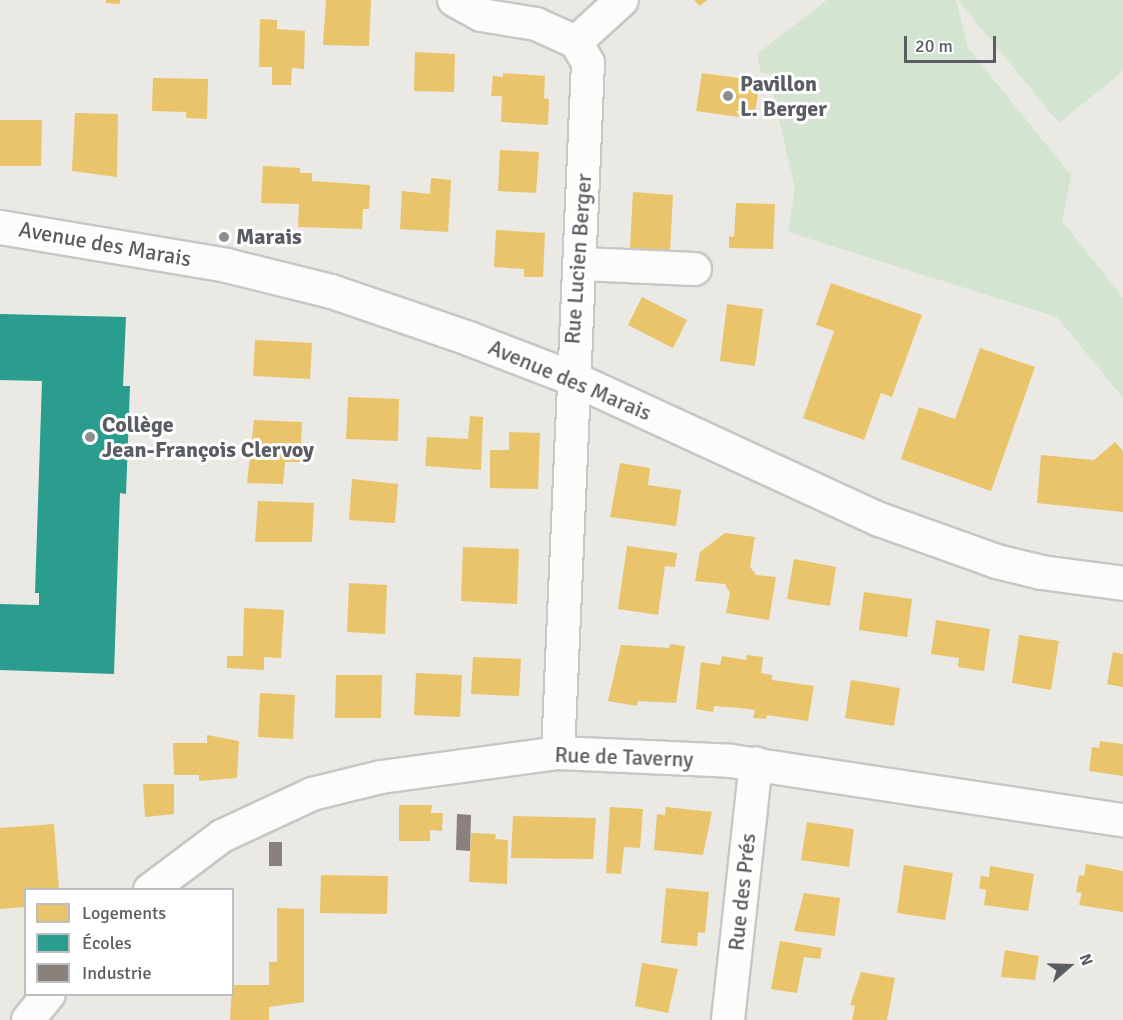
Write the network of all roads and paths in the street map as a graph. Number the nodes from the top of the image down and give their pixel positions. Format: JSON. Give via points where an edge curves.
{"nodes":[{"id":1,"x":454,"y":0,"type":"edge"},
{"id":2,"x":622,"y":0,"type":"edge"},
{"id":3,"x":576,"y":42,"type":"junction"},
{"id":4,"x":0,"y":227,"type":"edge"},
{"id":5,"x":580,"y":264,"type":"junction"},
{"id":6,"x":695,"y":269,"type":"dead end"},
{"id":7,"x":572,"y":378,"type":"junction"},
{"id":8,"x":1123,"y":583,"type":"edge"},
{"id":9,"x":558,"y":753,"type":"junction"},
{"id":10,"x":756,"y":764,"type":"junction"},
{"id":11,"x":1123,"y":820,"type":"edge"},
{"id":12,"x":153,"y":888,"type":"edge"},
{"id":13,"x":48,"y":996,"type":"edge"},
{"id":14,"x":28,"y":1020,"type":"edge"},
{"id":15,"x":728,"y":1020,"type":"edge"}],
"edges":[{"from":1,"to":3,"type":"street","via":[[481,15],[536,24]]},
{"from":2,"to":3,"type":"street"},
{"from":3,"to":5,"type":"street","name":"Rue Lucien Berger","via":[[588,63]]},
{"from":4,"to":7,"type":"street","name":"Avenue des Marais","via":[[226,265],[331,291]]},
{"from":5,"to":6,"type":"street"},
{"from":5,"to":7,"type":"street","name":"Rue Lucien Berger"},
{"from":7,"to":8,"type":"street","name":"Avenue des Marais","via":[[890,523],[1041,573]]},
{"from":7,"to":9,"type":"street","name":"Rue Lucien Berger"},
{"from":9,"to":10,"type":"street","name":"Rue de Taverny"},
{"from":9,"to":12,"type":"street","name":"Rue de Taverny","via":[[381,777],[312,794],[222,836]]},
{"from":10,"to":11,"type":"street","name":"Rue de Taverny"},
{"from":10,"to":15,"type":"street","name":"Rue des Prés"},
{"from":13,"to":14,"type":"street"}]}
